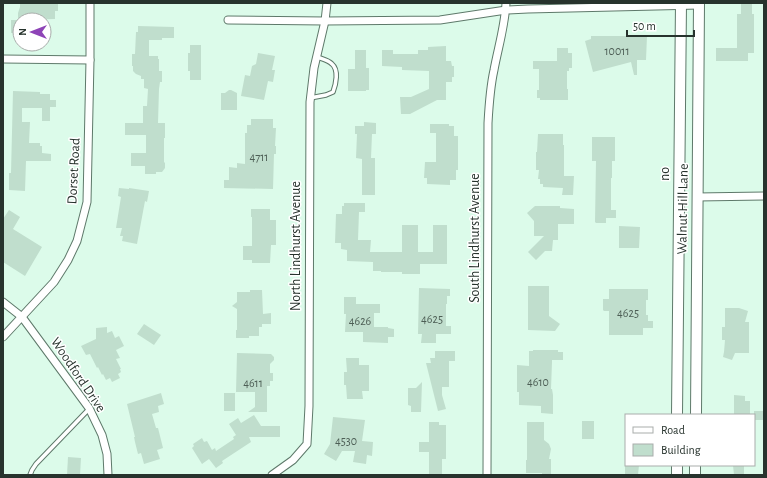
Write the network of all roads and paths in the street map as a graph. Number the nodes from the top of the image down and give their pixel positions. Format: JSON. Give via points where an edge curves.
{"nodes":[{"id":1,"x":90,"y":3,"type":"edge"},
{"id":2,"x":327,"y":3,"type":"edge"},
{"id":3,"x":681,"y":4,"type":"edge"},
{"id":4,"x":699,"y":4,"type":"edge"},
{"id":5,"x":598,"y":5,"type":"edge"},
{"id":6,"x":506,"y":7,"type":"edge"},
{"id":7,"x":228,"y":20,"type":"dead end"},
{"id":8,"x":325,"y":22,"type":"junction"},
{"id":9,"x":317,"y":57,"type":"junction"},
{"id":10,"x":3,"y":59,"type":"edge"},
{"id":11,"x":90,"y":60,"type":"junction"},
{"id":12,"x":310,"y":98,"type":"junction"},
{"id":13,"x":680,"y":151,"type":"joint"},
{"id":14,"x":697,"y":196,"type":"junction"},
{"id":15,"x":764,"y":196,"type":"edge"},
{"id":16,"x":679,"y":197,"type":"junction"},
{"id":17,"x":3,"y":302,"type":"edge"},
{"id":18,"x":22,"y":317,"type":"junction"},
{"id":19,"x":3,"y":336,"type":"edge"},
{"id":20,"x":89,"y":409,"type":"junction"},
{"id":21,"x":677,"y":414,"type":"edge"},
{"id":22,"x":696,"y":414,"type":"edge"},
{"id":23,"x":30,"y":475,"type":"edge"},
{"id":24,"x":108,"y":475,"type":"edge"},
{"id":25,"x":272,"y":475,"type":"edge"},
{"id":26,"x":487,"y":475,"type":"edge"}],
"edges":[{"from":1,"to":11,"type":"street","name":"Dorset Road"},
{"from":2,"to":8,"type":"street","name":"North Lindhurst Avenue"},
{"from":3,"to":4,"type":"street"},
{"from":3,"to":5,"type":"street"},
{"from":3,"to":13,"type":"main road","name":"Walnut Hill Lane"},
{"from":4,"to":14,"type":"main road","name":"Walnut Hill Lane"},
{"from":5,"to":6,"type":"street"},
{"from":6,"to":8,"type":"street","via":[[440,20]]},
{"from":6,"to":26,"type":"street","name":"South Lindhurst Avenue","via":[[494,71],[488,123]]},
{"from":7,"to":8,"type":"street"},
{"from":8,"to":9,"type":"street","name":"North Lindhurst Avenue"},
{"from":9,"to":12,"type":"street","name":"North Lindhurst Avenue"},
{"from":9,"to":12,"type":"lane","via":[[331,62],[335,68],[336,83],[333,92]]},
{"from":10,"to":11,"type":"street"},
{"from":11,"to":18,"type":"street","name":"Dorset Road","via":[[87,202],[77,240],[54,282]]},
{"from":12,"to":25,"type":"street","name":"North Lindhurst Avenue","via":[[307,444],[293,460]]},
{"from":13,"to":16,"type":"main road","name":"no"},
{"from":14,"to":15,"type":"street"},
{"from":14,"to":16,"type":"main road"},
{"from":14,"to":22,"type":"main road","name":"Walnut Hill Lane"},
{"from":16,"to":21,"type":"main road","name":"Walnut Hill Lane"},
{"from":17,"to":18,"type":"street","name":"Woodford Drive"},
{"from":18,"to":19,"type":"street","name":"Dorset Road"},
{"from":18,"to":20,"type":"street","name":"Woodford Drive"},
{"from":20,"to":23,"type":"lane","via":[[36,464]]},
{"from":20,"to":24,"type":"street","name":"Woodford Drive","via":[[102,435],[107,454]]}]}
